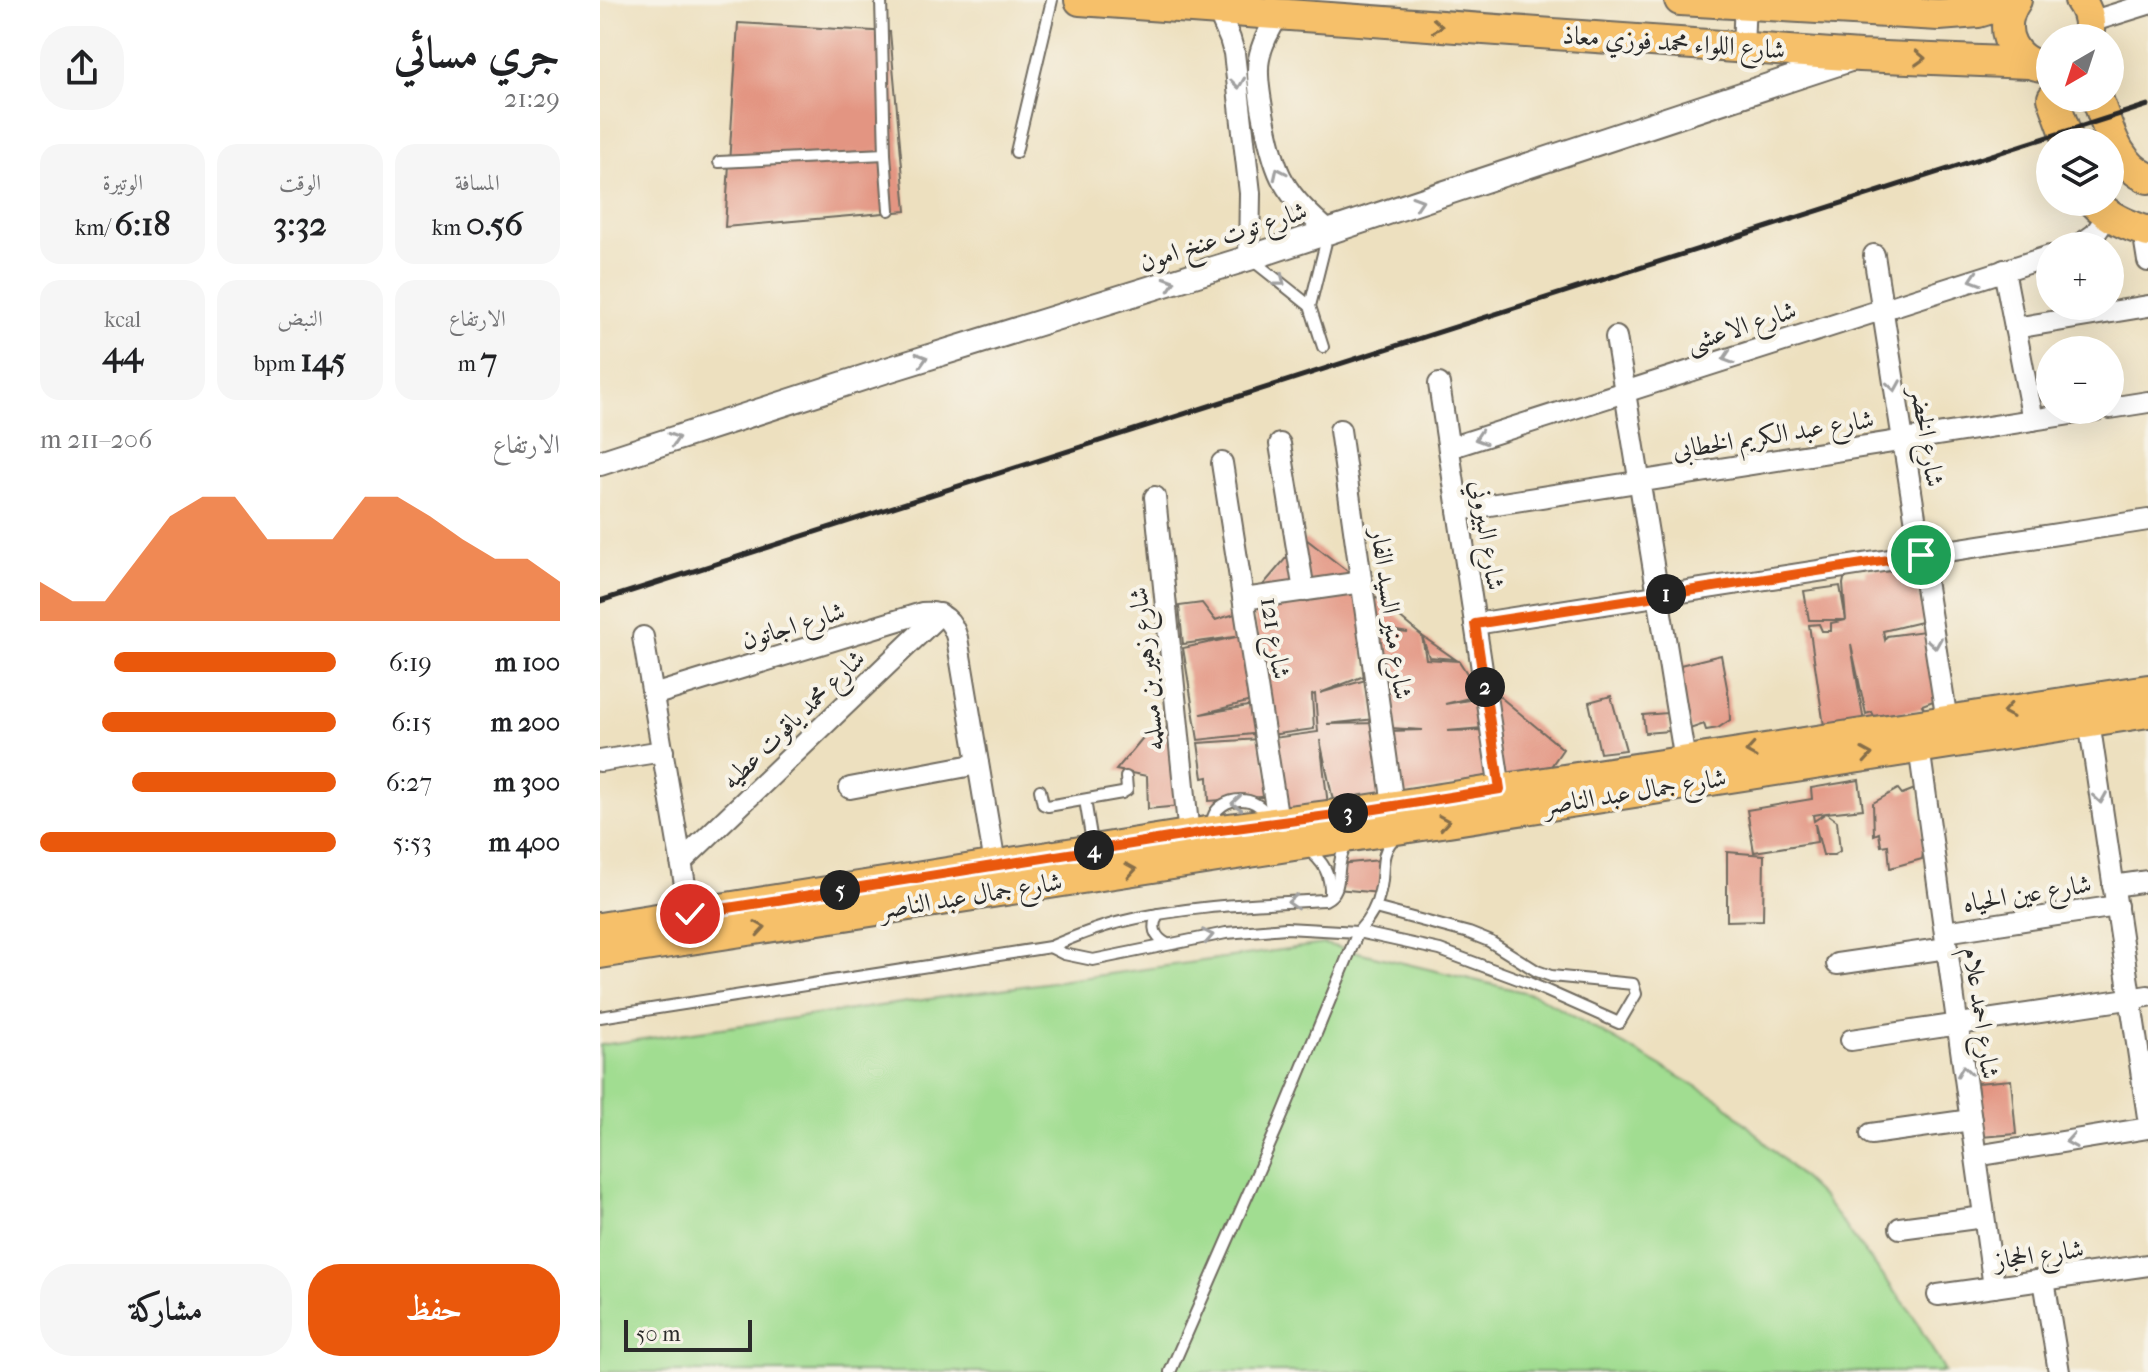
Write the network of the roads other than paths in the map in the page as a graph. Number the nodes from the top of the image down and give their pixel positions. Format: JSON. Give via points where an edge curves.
{"nodes":[{"id":1,"x":881,"y":0,"type":"edge"},
{"id":2,"x":1052,"y":0,"type":"edge"},
{"id":3,"x":1080,"y":0,"type":"edge"},
{"id":4,"x":1680,"y":0,"type":"edge"},
{"id":5,"x":2015,"y":0,"type":"edge"},
{"id":6,"x":1745,"y":2,"type":"edge"},
{"id":7,"x":2148,"y":4,"type":"edge"},
{"id":8,"x":1215,"y":5,"type":"edge"},
{"id":9,"x":1280,"y":14,"type":"junction"},
{"id":10,"x":2086,"y":20,"type":"edge"},
{"id":11,"x":1743,"y":48,"type":"junction"},
{"id":12,"x":1860,"y":56,"type":"junction"},
{"id":13,"x":2036,"y":68,"type":"edge"},
{"id":14,"x":2036,"y":72,"type":"edge"},
{"id":15,"x":2102,"y":112,"type":"edge"},
{"id":16,"x":1016,"y":152,"type":"dead end"},
{"id":17,"x":885,"y":154,"type":"junction"},
{"id":18,"x":719,"y":162,"type":"dead end"},
{"id":19,"x":2148,"y":178,"type":"edge"},
{"id":20,"x":889,"y":210,"type":"dead end"},
{"id":21,"x":2115,"y":216,"type":"edge"},
{"id":22,"x":2145,"y":231,"type":"edge"},
{"id":23,"x":1329,"y":232,"type":"junction"},
{"id":24,"x":1874,"y":255,"type":"dead end"},
{"id":25,"x":1249,"y":258,"type":"junction"},
{"id":26,"x":2036,"y":260,"type":"edge"},
{"id":27,"x":2148,"y":261,"type":"edge"},
{"id":28,"x":2004,"y":270,"type":"junction"},
{"id":29,"x":1310,"y":306,"type":"junction"},
{"id":30,"x":2148,"y":306,"type":"edge"},
{"id":31,"x":1882,"y":309,"type":"junction"},
{"id":32,"x":2015,"y":328,"type":"junction"},
{"id":33,"x":1616,"y":337,"type":"dead end"},
{"id":34,"x":1323,"y":347,"type":"dead end"},
{"id":35,"x":1439,"y":384,"type":"dead end"},
{"id":36,"x":1625,"y":391,"type":"junction"},
{"id":37,"x":2148,"y":402,"type":"edge"},
{"id":38,"x":2124,"y":406,"type":"edge"},
{"id":39,"x":2033,"y":420,"type":"junction"},
{"id":40,"x":2036,"y":420,"type":"edge"},
{"id":41,"x":1340,"y":430,"type":"dead end"},
{"id":42,"x":1902,"y":441,"type":"junction"},
{"id":43,"x":1280,"y":444,"type":"dead end"},
{"id":44,"x":1449,"y":448,"type":"junction"},
{"id":45,"x":600,"y":463,"type":"edge"},
{"id":46,"x":1222,"y":463,"type":"dead end"},
{"id":47,"x":1640,"y":482,"type":"junction"},
{"id":48,"x":1155,"y":497,"type":"dead end"},
{"id":49,"x":1458,"y":510,"type":"junction"},
{"id":50,"x":2148,"y":520,"type":"edge"},
{"id":51,"x":1921,"y":555,"type":"junction"},
{"id":52,"x":1362,"y":582,"type":"junction"},
{"id":53,"x":1304,"y":591,"type":"junction"},
{"id":54,"x":1658,"y":596,"type":"junction"},
{"id":55,"x":1244,"y":599,"type":"junction"},
{"id":56,"x":944,"y":616,"type":"junction"},
{"id":57,"x":1475,"y":624,"type":"junction"},
{"id":58,"x":643,"y":637,"type":"dead end"},
{"id":59,"x":2148,"y":690,"type":"edge"},
{"id":60,"x":653,"y":695,"type":"junction"},
{"id":61,"x":2148,"y":712,"type":"edge"},
{"id":62,"x":1947,"y":721,"type":"junction"},
{"id":63,"x":2089,"y":721,"type":"junction"},
{"id":64,"x":1919,"y":747,"type":"junction"},
{"id":65,"x":663,"y":751,"type":"junction"},
{"id":66,"x":600,"y":761,"type":"edge"},
{"id":67,"x":1685,"y":761,"type":"junction"},
{"id":68,"x":978,"y":764,"type":"junction"},
{"id":69,"x":1126,"y":777,"type":"dead end"},
{"id":70,"x":850,"y":788,"type":"dead end"},
{"id":71,"x":1500,"y":789,"type":"junction"},
{"id":72,"x":1040,"y":790,"type":"dead end"},
{"id":73,"x":1085,"y":800,"type":"junction"},
{"id":74,"x":1399,"y":817,"type":"junction"},
{"id":75,"x":1276,"y":821,"type":"junction"},
{"id":76,"x":1351,"y":824,"type":"junction"},
{"id":77,"x":1201,"y":833,"type":"junction"},
{"id":78,"x":1298,"y":844,"type":"junction"},
{"id":79,"x":1093,"y":850,"type":"junction"},
{"id":80,"x":681,"y":862,"type":"junction"},
{"id":81,"x":997,"y":878,"type":"junction"},
{"id":82,"x":2148,"y":881,"type":"edge"},
{"id":83,"x":2115,"y":896,"type":"junction"},
{"id":84,"x":1330,"y":898,"type":"junction"},
{"id":85,"x":1375,"y":908,"type":"junction"},
{"id":86,"x":690,"y":914,"type":"junction"},
{"id":87,"x":1158,"y":914,"type":"junction"},
{"id":88,"x":600,"y":928,"type":"edge"},
{"id":89,"x":1358,"y":932,"type":"junction"},
{"id":90,"x":1946,"y":940,"type":"junction"},
{"id":91,"x":1167,"y":944,"type":"junction"},
{"id":92,"x":1050,"y":947,"type":"junction"},
{"id":93,"x":600,"y":953,"type":"edge"},
{"id":94,"x":1837,"y":964,"type":"dead end"},
{"id":95,"x":2139,"y":998,"type":"edge"},
{"id":96,"x":600,"y":1017,"type":"edge"},
{"id":97,"x":1957,"y":1024,"type":"junction"},
{"id":98,"x":1851,"y":1040,"type":"dead end"},
{"id":99,"x":2148,"y":1117,"type":"edge"},
{"id":100,"x":1971,"y":1120,"type":"junction"},
{"id":101,"x":2148,"y":1128,"type":"edge"},
{"id":102,"x":1871,"y":1134,"type":"dead end"},
{"id":103,"x":1976,"y":1156,"type":"junction"},
{"id":104,"x":1984,"y":1217,"type":"junction"},
{"id":105,"x":1900,"y":1228,"type":"dead end"},
{"id":106,"x":2148,"y":1265,"type":"edge"},
{"id":107,"x":2044,"y":1280,"type":"junction"},
{"id":108,"x":1994,"y":1287,"type":"junction"},
{"id":109,"x":1938,"y":1295,"type":"dead end"},
{"id":110,"x":1170,"y":1372,"type":"edge"},
{"id":111,"x":2059,"y":1372,"type":"edge"}],
"edges":[{"from":1,"to":17,"type":"lane"},
{"from":2,"to":16,"type":"lane"},
{"from":3,"to":8,"type":"main road","name":"شارع اللواء محمد فوزي معاذ"},
{"from":4,"to":6,"type":"main road","name":"شارع اللواء محمد فوزي معاذ"},
{"from":5,"to":6,"type":"main road","name":"شارع اللواء محمد فوزي معاذ","via":[[1978,12],[1939,15]]},
{"from":5,"to":13,"type":"main road","via":[[2007,17],[2008,35],[2015,51]]},
{"from":6,"to":11,"type":"street"},
{"from":7,"to":10,"type":"street"},
{"from":8,"to":9,"type":"main road","name":"شارع اللواء محمد فوزي معاذ"},
{"from":8,"to":25,"type":"street","one_way":true,"via":[[1230,39],[1237,80],[1250,193]]},
{"from":9,"to":11,"type":"main road","name":"شارع اللواء محمد فوزي معاذ","one_way":true},
{"from":23,"to":9,"type":"street","one_way":true,"via":[[1298,203],[1275,167],[1257,80],[1266,38]]},
{"from":11,"to":12,"type":"main road","name":"شارع اللواء محمد فوزي معاذ"},
{"from":12,"to":14,"type":"main road","name":"شارع اللواء محمد فوزي معاذ","one_way":true},
{"from":23,"to":12,"type":"street","name":"شارع توت عنخ امون","one_way":true},
{"from":15,"to":19,"type":"main road","via":[[2118,152],[2131,169]]},
{"from":17,"to":18,"type":"lane"},
{"from":17,"to":20,"type":"lane"},
{"from":21,"to":22,"type":"main road"},
{"from":22,"to":27,"type":"street"},
{"from":23,"to":25,"type":"street","name":"شارع توت عنخ امون"},
{"from":23,"to":29,"type":"lane"},
{"from":24,"to":31,"type":"street","name":"شارع الخضر"},
{"from":25,"to":29,"type":"lane","one_way":true},
{"from":45,"to":25,"type":"street","name":"شارع توت عنخ امون","one_way":true},
{"from":26,"to":28,"type":"street","name":"شارع الاعشى"},
{"from":28,"to":31,"type":"street","name":"شارع الاعشى","one_way":true},
{"from":28,"to":32,"type":"street"},
{"from":29,"to":34,"type":"lane"},
{"from":30,"to":32,"type":"street"},
{"from":31,"to":36,"type":"street","name":"شارع الاعشى","one_way":true},
{"from":31,"to":42,"type":"street","name":"شارع الخضر","one_way":true},
{"from":32,"to":39,"type":"street"},
{"from":33,"to":36,"type":"street"},
{"from":35,"to":44,"type":"street","name":"شارع البيروني"},
{"from":36,"to":44,"type":"street","name":"شارع الاعشى","one_way":true},
{"from":36,"to":47,"type":"street"},
{"from":37,"to":38,"type":"street"},
{"from":39,"to":40,"type":"street","name":"شارع عبد الكريم الخطابى"},
{"from":39,"to":42,"type":"street","name":"شارع عبد الكريم الخطابى"},
{"from":41,"to":52,"type":"street","name":"شارع منير السيد الفار"},
{"from":42,"to":47,"type":"street","name":"شارع عبد الكريم الخطابى"},
{"from":42,"to":51,"type":"street","name":"شارع الخضر"},
{"from":43,"to":53,"type":"street"},
{"from":44,"to":49,"type":"street","name":"شارع البيروني"},
{"from":46,"to":55,"type":"street","name":"شارع 121"},
{"from":47,"to":49,"type":"street","name":"شارع عبد الكريم الخطابى"},
{"from":47,"to":54,"type":"street"},
{"from":48,"to":77,"type":"street","name":"شارع زهير بن مسلمه"},
{"from":49,"to":57,"type":"street","name":"شارع البيروني"},
{"from":50,"to":51,"type":"street"},
{"from":51,"to":54,"type":"street"},
{"from":51,"to":62,"type":"street","name":"شارع الخضر","one_way":true},
{"from":52,"to":53,"type":"street"},
{"from":52,"to":74,"type":"street","name":"شارع منير السيد الفار"},
{"from":53,"to":55,"type":"street"},
{"from":54,"to":57,"type":"street"},
{"from":54,"to":67,"type":"street"},
{"from":55,"to":75,"type":"street","name":"شارع 121"},
{"from":56,"to":60,"type":"street","name":"شارع اجاتون","via":[[922,613]]},
{"from":56,"to":68,"type":"street","via":[[957,638]]},
{"from":56,"to":80,"type":"street","name":"شارع محمد ياقوت عطيه"},
{"from":57,"to":71,"type":"street","name":"شارع البيروني"},
{"from":58,"to":60,"type":"street"},
{"from":59,"to":62,"type":"main road","name":"شارع جمال عبد الناصر","one_way":true},
{"from":60,"to":65,"type":"street"},
{"from":61,"to":63,"type":"main road","name":"شارع جمال عبد الناصر"},
{"from":62,"to":67,"type":"main road","name":"شارع جمال عبد الناصر","one_way":true},
{"from":63,"to":64,"type":"main road","name":"شارع جمال عبد الناصر"},
{"from":63,"to":83,"type":"street","one_way":true},
{"from":74,"to":64,"type":"main road","name":"شارع جمال عبد الناصر","one_way":true},
{"from":64,"to":90,"type":"street","name":"شارع احمد علام"},
{"from":65,"to":66,"type":"street"},
{"from":65,"to":80,"type":"street"},
{"from":67,"to":71,"type":"main road","name":"شارع جمال عبد الناصر"},
{"from":68,"to":70,"type":"street"},
{"from":68,"to":81,"type":"street"},
{"from":69,"to":73,"type":"lane","via":[[1125,792]]},
{"from":71,"to":74,"type":"main road","name":"شارع جمال عبد الناصر"},
{"from":72,"to":73,"type":"lane","via":[[1045,806]]},
{"from":73,"to":79,"type":"lane"},
{"from":74,"to":76,"type":"main road","name":"شارع جمال عبد الناصر"},
{"from":74,"to":85,"type":"lane","via":[[1385,854]]},
{"from":75,"to":76,"type":"main road","name":"شارع جمال عبد الناصر"},
{"from":75,"to":77,"type":"main road","name":"شارع جمال عبد الناصر","one_way":true},
{"from":76,"to":78,"type":"main road","name":"شارع جمال عبد الناصر"},
{"from":76,"to":84,"type":"lane","via":[[1337,889]]},
{"from":77,"to":79,"type":"main road","name":"شارع جمال عبد الناصر"},
{"from":81,"to":78,"type":"main road","name":"شارع جمال عبد الناصر","one_way":true},
{"from":78,"to":84,"type":"lane","via":[[1316,856],[1329,875]]},
{"from":79,"to":81,"type":"main road","name":"شارع جمال عبد الناصر"},
{"from":80,"to":86,"type":"street"},
{"from":81,"to":86,"type":"main road","name":"شارع جمال عبد الناصر"},
{"from":93,"to":81,"type":"main road","name":"شارع جمال عبد الناصر","one_way":true},
{"from":82,"to":83,"type":"street","name":"شارع عين الحياه"},
{"from":83,"to":90,"type":"street","name":"شارع عين الحياه"},
{"from":83,"to":95,"type":"street"},
{"from":84,"to":87,"type":"lane","one_way":true},
{"from":85,"to":89,"type":"lane"},
{"from":85,"to":89,"type":"lane","via":[[1479,937],[1551,976],[1633,984],[1636,994],[1619,1023],[1440,950]]},
{"from":86,"to":88,"type":"main road","name":"شارع جمال عبد الناصر"},
{"from":87,"to":91,"type":"lane","via":[[1154,931]]},
{"from":87,"to":92,"type":"lane","via":[[1121,921]]},
{"from":91,"to":89,"type":"lane","one_way":true,"via":[[1286,928]]},
{"from":89,"to":110,"type":"lane"},
{"from":90,"to":94,"type":"street","name":"شارع عين الحياه"},
{"from":90,"to":97,"type":"street","name":"شارع احمد علام"},
{"from":91,"to":92,"type":"lane","via":[[1093,960]]},
{"from":92,"to":96,"type":"lane"},
{"from":95,"to":97,"type":"street"},
{"from":95,"to":99,"type":"street"},
{"from":97,"to":98,"type":"street"},
{"from":100,"to":97,"type":"street","name":"شارع احمد علام","one_way":true},
{"from":100,"to":102,"type":"street"},
{"from":100,"to":103,"type":"street","name":"شارع احمد علام"},
{"from":101,"to":103,"type":"street","one_way":true},
{"from":103,"to":104,"type":"street","name":"شارع احمد علام"},
{"from":104,"to":105,"type":"street"},
{"from":104,"to":108,"type":"street","name":"شارع احمد علام"},
{"from":106,"to":107,"type":"street","name":"شارع الحجاز"},
{"from":107,"to":108,"type":"street","name":"شارع الحجاز"},
{"from":107,"to":111,"type":"street"},
{"from":108,"to":109,"type":"street","name":"شارع الحجاز"}]}
